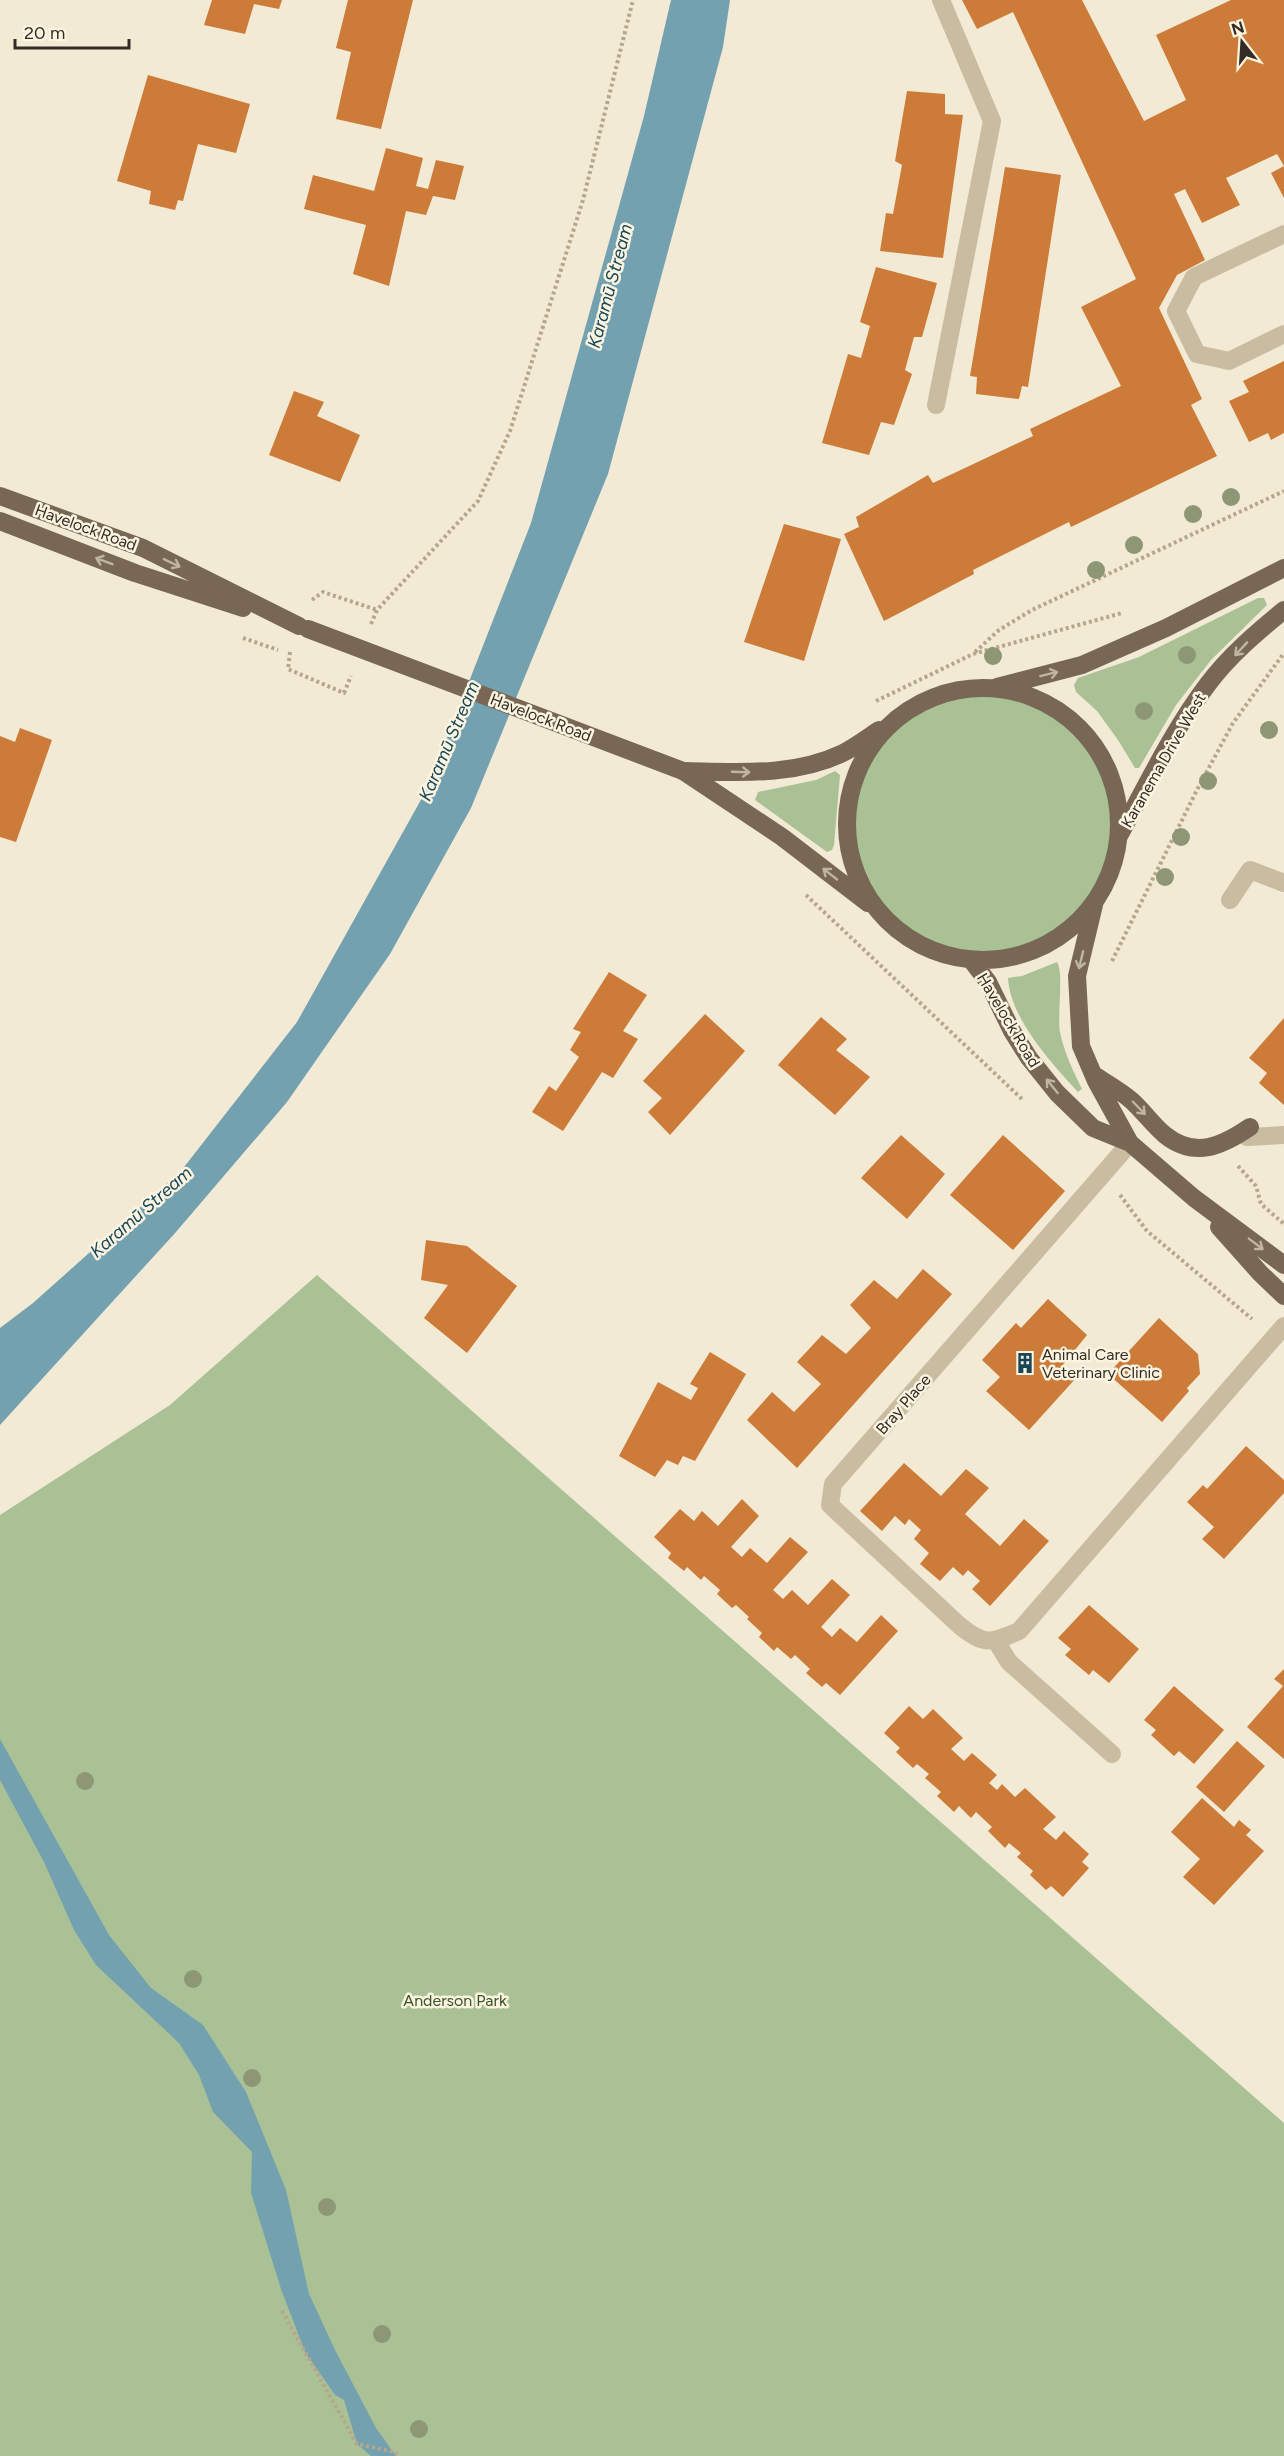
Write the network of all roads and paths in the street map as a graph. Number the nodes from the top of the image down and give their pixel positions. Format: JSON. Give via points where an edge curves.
{"nodes":[{"id":1,"x":633,"y":0,"type":"edge"},
{"id":2,"x":941,"y":0,"type":"edge"},
{"id":3,"x":1284,"y":234,"type":"edge"},
{"id":4,"x":1284,"y":334,"type":"edge"},
{"id":5,"x":936,"y":405,"type":"dead end"},
{"id":6,"x":1284,"y":491,"type":"edge"},
{"id":7,"x":0,"y":496,"type":"edge"},
{"id":8,"x":0,"y":521,"type":"edge"},
{"id":9,"x":1284,"y":568,"type":"edge"},
{"id":10,"x":1132,"y":610,"type":"dead end"},
{"id":11,"x":1284,"y":610,"type":"edge"},
{"id":12,"x":303,"y":628,"type":"junction"},
{"id":13,"x":369,"y":631,"type":"dead end"},
{"id":14,"x":1284,"y":653,"type":"edge"},
{"id":15,"x":973,"y":654,"type":"junction"},
{"id":16,"x":352,"y":672,"type":"dead end"},
{"id":17,"x":992,"y":688,"type":"junction"},
{"id":18,"x":344,"y":693,"type":"dead end"},
{"id":19,"x":873,"y":702,"type":"dead end"},
{"id":20,"x":894,"y":721,"type":"junction"},
{"id":21,"x":683,"y":771,"type":"junction"},
{"id":22,"x":1119,"y":836,"type":"junction"},
{"id":23,"x":1284,"y":883,"type":"edge"},
{"id":24,"x":801,"y":890,"type":"dead end"},
{"id":25,"x":1230,"y":900,"type":"dead end"},
{"id":26,"x":1094,"y":903,"type":"junction"},
{"id":27,"x":876,"y":910,"type":"junction"},
{"id":28,"x":972,"y":961,"type":"junction"},
{"id":29,"x":1109,"y":971,"type":"dead end"},
{"id":30,"x":1092,"y":1074,"type":"junction"},
{"id":31,"x":1024,"y":1102,"type":"dead end"},
{"id":32,"x":1249,"y":1132,"type":"joint"},
{"id":33,"x":1284,"y":1135,"type":"edge"},
{"id":34,"x":1130,"y":1143,"type":"junction"},
{"id":35,"x":1216,"y":1147,"type":"junction"},
{"id":36,"x":1102,"y":1175,"type":"junction"},
{"id":37,"x":1194,"y":1198,"type":"junction"},
{"id":38,"x":1284,"y":1224,"type":"edge"},
{"id":39,"x":1284,"y":1265,"type":"edge"},
{"id":40,"x":1284,"y":1296,"type":"edge"},
{"id":41,"x":1279,"y":1332,"type":"edge"},
{"id":42,"x":996,"y":1641,"type":"junction"},
{"id":43,"x":1112,"y":1754,"type":"dead end"},
{"id":44,"x":282,"y":2311,"type":"dead end"},
{"id":45,"x":400,"y":2456,"type":"edge"}],
"edges":[{"from":1,"to":13,"type":"path","via":[[583,201],[510,431],[478,501],[377,610]]},
{"from":2,"to":5,"type":"street","via":[[992,121]]},
{"from":3,"to":4,"type":"street","via":[[1194,277],[1176,311],[1197,354],[1229,361]]},
{"from":6,"to":15,"type":"path","via":[[1032,610],[999,630]]},
{"from":7,"to":12,"type":"main road","name":"Havelock Road","one_way":true,"via":[[143,548]]},
{"from":12,"to":8,"type":"main road","name":"Havelock Road","one_way":true,"via":[[135,573]]},
{"from":17,"to":9,"type":"main road","one_way":true,"via":[[1082,665],[1166,628]]},
{"from":10,"to":15,"type":"path"},
{"from":11,"to":22,"type":"main road","name":"Karanema Drive West","one_way":true,"via":[[1257,631],[1208,683]]},
{"from":12,"to":21,"type":"main road","name":"Havelock Road","bridge":true},
{"from":14,"to":29,"type":"path","via":[[1223,742]]},
{"from":15,"to":19,"type":"path"},
{"from":16,"to":18,"type":"path"},
{"from":17,"to":20,"type":"main road","via":[[957,690],[924,702]]},
{"from":17,"to":22,"type":"main road","via":[[1026,695],[1059,711],[1086,735],[1106,765],[1117,799]]},
{"from":21,"to":20,"type":"main road","name":"Havelock Road","one_way":true,"via":[[763,773],[796,768],[843,753]]},
{"from":20,"to":27,"type":"main road","via":[[871,746],[854,778],[847,812],[851,858],[858,880]]},
{"from":27,"to":21,"type":"main road","name":"Havelock Road","one_way":true,"via":[[782,837]]},
{"from":22,"to":26,"type":"main road","via":[[1111,871]]},
{"from":23,"to":25,"type":"street","via":[[1250,870]]},
{"from":24,"to":31,"type":"path"},
{"from":26,"to":28,"type":"main road","via":[[1069,929],[1038,949],[1004,959]]},
{"from":26,"to":30,"type":"main road","name":"Havelock Road","one_way":true,"via":[[1077,976],[1081,1046]]},
{"from":27,"to":28,"type":"main road","via":[[901,934],[932,951]]},
{"from":34,"to":28,"type":"main road","name":"Havelock Road","one_way":true,"via":[[1093,1128],[1057,1093],[1029,1058],[988,982]]},
{"from":30,"to":34,"type":"main road","name":"Havelock Road"},
{"from":30,"to":35,"type":"main road","one_way":true,"via":[[1132,1101],[1180,1145]]},
{"from":32,"to":33,"type":"street"},
{"from":32,"to":35,"type":"main road"},
{"from":34,"to":36,"type":"street","name":"Bray Place"},
{"from":34,"to":37,"type":"main road","name":"Havelock Road"},
{"from":35,"to":38,"type":"path","via":[[1246,1174],[1256,1186],[1261,1204]]},
{"from":36,"to":41,"type":"path","via":[[1147,1231]]},
{"from":36,"to":42,"type":"street","name":"Bray Place","via":[[833,1484],[830,1505],[960,1626],[976,1639]]},
{"from":37,"to":39,"type":"main road","name":"Havelock Road","one_way":true},
{"from":37,"to":40,"type":"main road","name":"Havelock Road"},
{"from":41,"to":42,"type":"street","via":[[1019,1631]]},
{"from":42,"to":43,"type":"street","via":[[1009,1662]]},
{"from":44,"to":45,"type":"path","via":[[357,2444]]}]}
